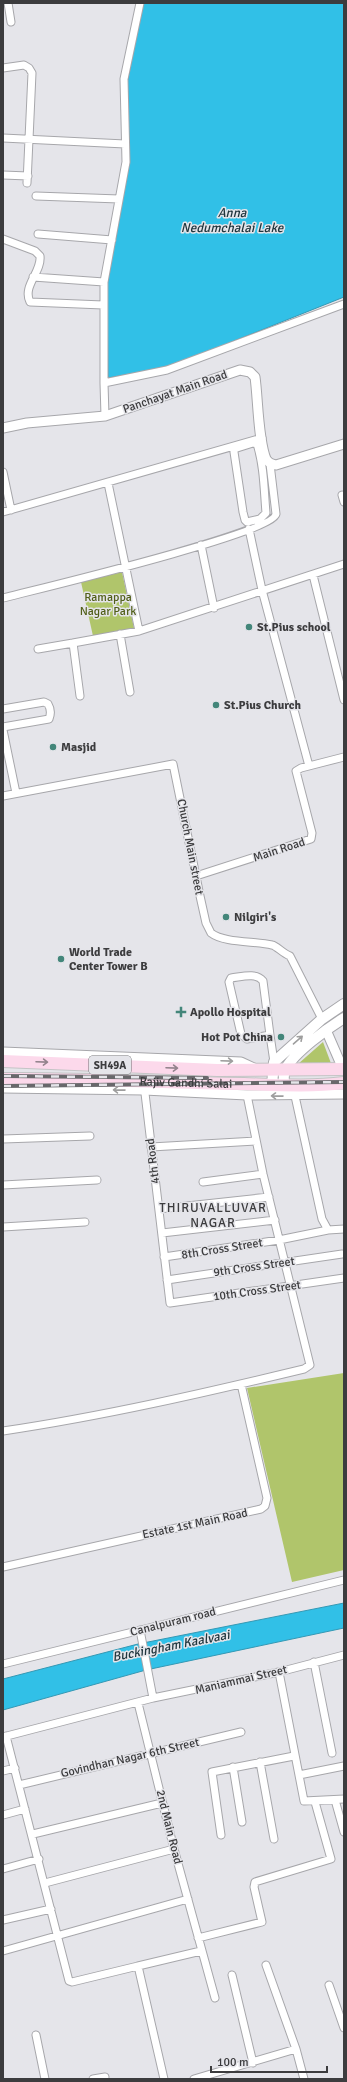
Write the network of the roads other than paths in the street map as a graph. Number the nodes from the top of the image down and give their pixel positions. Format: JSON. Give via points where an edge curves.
{"nodes":[{"id":1,"x":8,"y":3,"type":"edge"},
{"id":2,"x":140,"y":3,"type":"edge"},
{"id":3,"x":3,"y":23,"type":"edge"},
{"id":4,"x":3,"y":68,"type":"edge"},
{"id":5,"x":3,"y":138,"type":"edge"},
{"id":6,"x":30,"y":139,"type":"junction"},
{"id":7,"x":125,"y":144,"type":"junction"},
{"id":8,"x":3,"y":175,"type":"edge"},
{"id":9,"x":36,"y":196,"type":"dead end"},
{"id":10,"x":119,"y":199,"type":"junction"},
{"id":11,"x":38,"y":234,"type":"dead end"},
{"id":12,"x":3,"y":239,"type":"edge"},
{"id":13,"x":112,"y":240,"type":"junction"},
{"id":14,"x":33,"y":277,"type":"junction"},
{"id":15,"x":104,"y":282,"type":"junction"},
{"id":16,"x":344,"y":304,"type":"edge"},
{"id":17,"x":103,"y":305,"type":"junction"},
{"id":18,"x":104,"y":383,"type":"junction"},
{"id":19,"x":106,"y":416,"type":"junction"},
{"id":20,"x":3,"y":428,"type":"edge"},
{"id":21,"x":262,"y":438,"type":"junction"},
{"id":22,"x":344,"y":444,"type":"edge"},
{"id":23,"x":268,"y":470,"type":"junction"},
{"id":24,"x":3,"y":472,"type":"edge"},
{"id":25,"x":108,"y":482,"type":"junction"},
{"id":26,"x":11,"y":510,"type":"junction"},
{"id":27,"x":3,"y":512,"type":"edge"},
{"id":28,"x":249,"y":529,"type":"junction"},
{"id":29,"x":201,"y":545,"type":"junction"},
{"id":30,"x":344,"y":564,"type":"edge"},
{"id":31,"x":126,"y":568,"type":"junction"},
{"id":32,"x":313,"y":575,"type":"junction"},
{"id":33,"x":262,"y":590,"type":"junction"},
{"id":34,"x":3,"y":598,"type":"edge"},
{"id":35,"x":214,"y":608,"type":"junction"},
{"id":36,"x":139,"y":631,"type":"junction"},
{"id":37,"x":120,"y":634,"type":"junction"},
{"id":38,"x":73,"y":643,"type":"junction"},
{"id":39,"x":38,"y":649,"type":"dead end"},
{"id":40,"x":130,"y":692,"type":"dead end"},
{"id":41,"x":80,"y":696,"type":"dead end"},
{"id":42,"x":344,"y":700,"type":"edge"},
{"id":43,"x":3,"y":709,"type":"edge"},
{"id":44,"x":3,"y":729,"type":"edge"},
{"id":45,"x":344,"y":757,"type":"edge"},
{"id":46,"x":309,"y":766,"type":"junction"},
{"id":47,"x":16,"y":793,"type":"junction"},
{"id":48,"x":3,"y":796,"type":"edge"},
{"id":49,"x":196,"y":876,"type":"junction"},
{"id":50,"x":344,"y":1004,"type":"edge"},
{"id":51,"x":344,"y":1018,"type":"edge"},
{"id":52,"x":322,"y":1019,"type":"junction"},
{"id":53,"x":326,"y":1030,"type":"junction"},
{"id":54,"x":270,"y":1035,"type":"junction"},
{"id":55,"x":3,"y":1052,"type":"edge"},
{"id":56,"x":119,"y":1060,"type":"junction"},
{"id":57,"x":3,"y":1062,"type":"edge"},
{"id":58,"x":343,"y":1064,"type":"edge"},
{"id":59,"x":277,"y":1068,"type":"junction"},
{"id":60,"x":3,"y":1079,"type":"edge"},
{"id":61,"x":344,"y":1083,"type":"edge"},
{"id":62,"x":278,"y":1085,"type":"junction"},
{"id":63,"x":144,"y":1086,"type":"junction"},
{"id":64,"x":3,"y":1088,"type":"edge"},
{"id":65,"x":344,"y":1094,"type":"edge"},
{"id":66,"x":247,"y":1095,"type":"junction"},
{"id":67,"x":295,"y":1096,"type":"junction"},
{"id":68,"x":90,"y":1136,"type":"dead end"},
{"id":69,"x":3,"y":1140,"type":"edge"},
{"id":70,"x":256,"y":1141,"type":"junction"},
{"id":71,"x":151,"y":1147,"type":"junction"},
{"id":72,"x":263,"y":1174,"type":"junction"},
{"id":73,"x":97,"y":1180,"type":"dead end"},
{"id":74,"x":203,"y":1182,"type":"dead end"},
{"id":75,"x":3,"y":1185,"type":"edge"},
{"id":76,"x":269,"y":1197,"type":"junction"},
{"id":77,"x":159,"y":1209,"type":"junction"},
{"id":78,"x":275,"y":1220,"type":"junction"},
{"id":79,"x":85,"y":1222,"type":"dead end"},
{"id":80,"x":3,"y":1227,"type":"edge"},
{"id":81,"x":344,"y":1229,"type":"edge"},
{"id":82,"x":328,"y":1230,"type":"junction"},
{"id":83,"x":162,"y":1233,"type":"junction"},
{"id":84,"x":280,"y":1240,"type":"junction"},
{"id":85,"x":342,"y":1254,"type":"dead end"},
{"id":86,"x":164,"y":1258,"type":"junction"},
{"id":87,"x":284,"y":1263,"type":"junction"},
{"id":88,"x":344,"y":1278,"type":"edge"},
{"id":89,"x":167,"y":1280,"type":"junction"},
{"id":90,"x":290,"y":1286,"type":"junction"},
{"id":91,"x":170,"y":1303,"type":"joint"},
{"id":92,"x":241,"y":1384,"type":"junction"},
{"id":93,"x":3,"y":1431,"type":"edge"},
{"id":94,"x":3,"y":1567,"type":"edge"},
{"id":95,"x":344,"y":1580,"type":"edge"},
{"id":96,"x":140,"y":1630,"type":"junction"},
{"id":97,"x":344,"y":1655,"type":"edge"},
{"id":98,"x":314,"y":1662,"type":"junction"},
{"id":99,"x":3,"y":1664,"type":"edge"},
{"id":100,"x":279,"y":1672,"type":"junction"},
{"id":101,"x":153,"y":1698,"type":"junction"},
{"id":102,"x":138,"y":1703,"type":"junction"},
{"id":103,"x":241,"y":1732,"type":"dead end"},
{"id":104,"x":5,"y":1736,"type":"edge"},
{"id":105,"x":151,"y":1752,"type":"junction"},
{"id":106,"x":332,"y":1753,"type":"dead end"},
{"id":107,"x":294,"y":1756,"type":"junction"},
{"id":108,"x":260,"y":1762,"type":"junction"},
{"id":109,"x":344,"y":1766,"type":"edge"},
{"id":110,"x":233,"y":1767,"type":"junction"},
{"id":111,"x":15,"y":1768,"type":"junction"},
{"id":112,"x":3,"y":1771,"type":"edge"},
{"id":113,"x":299,"y":1775,"type":"junction"},
{"id":114,"x":19,"y":1785,"type":"junction"},
{"id":115,"x":344,"y":1799,"type":"edge"},
{"id":116,"x":335,"y":1800,"type":"junction"},
{"id":117,"x":162,"y":1802,"type":"junction"},
{"id":118,"x":315,"y":1802,"type":"junction"},
{"id":119,"x":25,"y":1810,"type":"junction"},
{"id":120,"x":3,"y":1815,"type":"edge"},
{"id":121,"x":242,"y":1822,"type":"dead end"},
{"id":122,"x":344,"y":1831,"type":"edge"},
{"id":123,"x":32,"y":1834,"type":"junction"},
{"id":124,"x":221,"y":1835,"type":"dead end"},
{"id":125,"x":274,"y":1838,"type":"dead end"},
{"id":126,"x":174,"y":1849,"type":"junction"},
{"id":127,"x":39,"y":1859,"type":"junction"},
{"id":128,"x":3,"y":1869,"type":"edge"},
{"id":129,"x":45,"y":1882,"type":"junction"},
{"id":130,"x":188,"y":1899,"type":"junction"},
{"id":131,"x":51,"y":1909,"type":"junction"},
{"id":132,"x":3,"y":1920,"type":"edge"},
{"id":133,"x":58,"y":1936,"type":"junction"},
{"id":134,"x":198,"y":1938,"type":"junction"},
{"id":135,"x":201,"y":1950,"type":"junction"},
{"id":136,"x":3,"y":1951,"type":"edge"},
{"id":137,"x":266,"y":1965,"type":"dead end"},
{"id":138,"x":138,"y":1966,"type":"junction"},
{"id":139,"x":232,"y":1975,"type":"dead end"},
{"id":140,"x":329,"y":1985,"type":"dead end"},
{"id":141,"x":215,"y":1998,"type":"dead end"},
{"id":142,"x":344,"y":2028,"type":"edge"},
{"id":143,"x":36,"y":2035,"type":"dead end"},
{"id":144,"x":296,"y":2049,"type":"junction"},
{"id":145,"x":253,"y":2063,"type":"junction"},
{"id":146,"x":105,"y":2077,"type":"dead end"},
{"id":147,"x":45,"y":2079,"type":"edge"},
{"id":148,"x":93,"y":2079,"type":"edge"},
{"id":149,"x":164,"y":2079,"type":"edge"},
{"id":150,"x":194,"y":2079,"type":"edge"},
{"id":151,"x":304,"y":2079,"type":"edge"}],
"edges":[{"from":1,"to":3,"type":"street","via":[[13,22]]},
{"from":2,"to":7,"type":"street","via":[[124,79]]},
{"from":4,"to":6,"type":"street","via":[[24,65],[31,70]]},
{"from":5,"to":6,"type":"street"},
{"from":6,"to":7,"type":"street"},
{"from":6,"to":8,"type":"street","via":[[28,179]]},
{"from":7,"to":10,"type":"street","via":[[126,162]]},
{"from":9,"to":10,"type":"street"},
{"from":10,"to":13,"type":"street"},
{"from":11,"to":13,"type":"street"},
{"from":12,"to":14,"type":"street","via":[[37,253],[40,260]]},
{"from":13,"to":15,"type":"street"},
{"from":14,"to":15,"type":"street"},
{"from":14,"to":17,"type":"street","via":[[28,290],[30,302]]},
{"from":15,"to":17,"type":"street"},
{"from":16,"to":18,"type":"street","via":[[167,370]]},
{"from":17,"to":18,"type":"street"},
{"from":18,"to":19,"type":"street"},
{"from":19,"to":20,"type":"street","name":"Panchayat Main Road","via":[[27,423]]},
{"from":19,"to":21,"type":"street","name":"Panchayat Main Road","via":[[240,370],[250,372],[255,377]]},
{"from":21,"to":23,"type":"street","name":"Panchayat Main Road"},
{"from":21,"to":25,"type":"street"},
{"from":22,"to":23,"type":"street","via":[[276,465]]},
{"from":23,"to":23,"type":"street","via":[[266,513],[264,517],[247,522],[243,512],[234,449],[257,444]]},
{"from":23,"to":28,"type":"street","via":[[276,517]]},
{"from":24,"to":26,"type":"street"},
{"from":25,"to":26,"type":"street"},
{"from":25,"to":31,"type":"street"},
{"from":26,"to":27,"type":"street"},
{"from":28,"to":29,"type":"street"},
{"from":28,"to":33,"type":"street"},
{"from":29,"to":31,"type":"street"},
{"from":29,"to":35,"type":"street"},
{"from":30,"to":32,"type":"street"},
{"from":31,"to":34,"type":"street"},
{"from":31,"to":36,"type":"street"},
{"from":32,"to":33,"type":"street"},
{"from":32,"to":42,"type":"street"},
{"from":33,"to":35,"type":"street"},
{"from":33,"to":46,"type":"street"},
{"from":35,"to":36,"type":"street"},
{"from":36,"to":37,"type":"street"},
{"from":37,"to":38,"type":"street"},
{"from":37,"to":40,"type":"street"},
{"from":38,"to":39,"type":"street"},
{"from":38,"to":41,"type":"street"},
{"from":43,"to":44,"type":"street","via":[[44,702],[48,704],[51,715],[42,722]]},
{"from":44,"to":47,"type":"street"},
{"from":45,"to":46,"type":"street"},
{"from":46,"to":49,"type":"street","name":"Main Road","via":[[297,770],[296,773],[312,833],[311,839]]},
{"from":47,"to":48,"type":"street"},
{"from":47,"to":49,"type":"street","name":"Church Main street","via":[[173,764]]},
{"from":49,"to":52,"type":"street","name":"Church Main street","via":[[206,923],[211,934],[222,938],[274,945],[282,953],[290,956]]},
{"from":50,"to":52,"type":"main road"},
{"from":51,"to":53,"type":"main road"},
{"from":59,"to":52,"type":"main road","one_way":true},
{"from":53,"to":58,"type":"street"},
{"from":53,"to":59,"type":"main road","via":[[292,1060]]},
{"from":54,"to":54,"type":"street","via":[[263,981],[254,976],[231,978],[229,982],[241,1034],[247,1039]]},
{"from":54,"to":59,"type":"street"},
{"from":55,"to":56,"type":"street"},
{"from":57,"to":56,"type":"main road","name":"Rajiv Gandhi Salai","number":"SH49A","one_way":true},
{"from":56,"to":59,"type":"main road","name":"Rajiv Gandhi Salai","number":"SH49A","one_way":true,"via":[[259,1070]]},
{"from":58,"to":59,"type":"main road","name":"Rajiv Gandhi Salai","number":"SH49A"},
{"from":59,"to":62,"type":"main road"},
{"from":60,"to":63,"type":"main road","name":"Rajiv Gandhi Salai","number":"SH49A","via":[[59,1078]]},
{"from":61,"to":62,"type":"main road","name":"Rajiv Gandhi Salai","number":"SH49A","via":[[312,1086]]},
{"from":62,"to":63,"type":"main road","name":"Rajiv Gandhi Salai","number":"SH49A"},
{"from":63,"to":64,"type":"street","one_way":true},
{"from":63,"to":66,"type":"street"},
{"from":63,"to":71,"type":"street","name":"4th Road"},
{"from":65,"to":67,"type":"street"},
{"from":67,"to":66,"type":"street","one_way":true},
{"from":66,"to":70,"type":"street"},
{"from":67,"to":82,"type":"street","via":[[322,1219]]},
{"from":68,"to":69,"type":"street"},
{"from":70,"to":71,"type":"street"},
{"from":70,"to":72,"type":"street"},
{"from":71,"to":77,"type":"street","name":"4th Road"},
{"from":72,"to":74,"type":"street"},
{"from":72,"to":76,"type":"street"},
{"from":73,"to":75,"type":"street"},
{"from":76,"to":77,"type":"street"},
{"from":76,"to":78,"type":"street"},
{"from":77,"to":83,"type":"street","name":"4th Road"},
{"from":78,"to":83,"type":"street"},
{"from":78,"to":84,"type":"street"},
{"from":79,"to":80,"type":"street"},
{"from":81,"to":82,"type":"street","name":"8th Cross Street"},
{"from":82,"to":84,"type":"street","name":"8th Cross Street"},
{"from":83,"to":86,"type":"street","name":"4th Road"},
{"from":84,"to":86,"type":"street","name":"8th Cross Street"},
{"from":84,"to":87,"type":"street"},
{"from":85,"to":87,"type":"street","name":"9th Cross Street"},
{"from":86,"to":89,"type":"street","name":"4th Road"},
{"from":87,"to":89,"type":"street","name":"9th Cross Street"},
{"from":87,"to":90,"type":"street"},
{"from":88,"to":90,"type":"street","name":"10th Cross Street"},
{"from":89,"to":91,"type":"street","name":"4th Road"},
{"from":90,"to":91,"type":"street","name":"10th Cross Street"},
{"from":90,"to":92,"type":"street","via":[[310,1365],[304,1369]]},
{"from":92,"to":93,"type":"street","via":[[116,1412]]},
{"from":92,"to":94,"type":"street","name":"Estate 1st Main Road","via":[[267,1498],[265,1506],[261,1509]]},
{"from":95,"to":96,"type":"street","name":"Canalpuram road"},
{"from":96,"to":99,"type":"street","name":"Canalpuram road"},
{"from":96,"to":101,"type":"street"},
{"from":97,"to":98,"type":"street","name":"Maniammai Street"},
{"from":98,"to":100,"type":"street","name":"Maniammai Street"},
{"from":98,"to":106,"type":"street"},
{"from":100,"to":101,"type":"street","name":"Maniammai Street"},
{"from":100,"to":107,"type":"street"},
{"from":101,"to":102,"type":"street","name":"Maniammai Street"},
{"from":102,"to":104,"type":"street"},
{"from":102,"to":105,"type":"street","name":"2nd Main Road"},
{"from":103,"to":105,"type":"street","name":"Govindhan Nagar 6th Street"},
{"from":104,"to":111,"type":"street"},
{"from":105,"to":114,"type":"street","name":"Govindhan Nagar 6th Street"},
{"from":105,"to":117,"type":"street","name":"2nd Main Road"},
{"from":107,"to":108,"type":"street"},
{"from":107,"to":113,"type":"street"},
{"from":108,"to":110,"type":"street"},
{"from":108,"to":125,"type":"street"},
{"from":109,"to":113,"type":"street"},
{"from":110,"to":121,"type":"street"},
{"from":110,"to":124,"type":"street","via":[[211,1774]]},
{"from":111,"to":112,"type":"street"},
{"from":111,"to":114,"type":"street"},
{"from":113,"to":118,"type":"street","via":[[304,1801]]},
{"from":114,"to":119,"type":"street"},
{"from":115,"to":116,"type":"street"},
{"from":116,"to":118,"type":"street"},
{"from":116,"to":122,"type":"street"},
{"from":117,"to":123,"type":"street"},
{"from":117,"to":126,"type":"street","name":"2nd Main Road"},
{"from":118,"to":134,"type":"street","via":[[331,1859],[256,1882],[254,1887],[262,1922]]},
{"from":119,"to":120,"type":"street"},
{"from":119,"to":123,"type":"street"},
{"from":123,"to":127,"type":"street"},
{"from":126,"to":129,"type":"street"},
{"from":126,"to":130,"type":"street","name":"2nd Main Road"},
{"from":127,"to":128,"type":"street"},
{"from":127,"to":129,"type":"street"},
{"from":129,"to":131,"type":"street"},
{"from":130,"to":133,"type":"street"},
{"from":130,"to":134,"type":"street","name":"2nd Main Road"},
{"from":131,"to":132,"type":"street"},
{"from":131,"to":133,"type":"street"},
{"from":133,"to":136,"type":"street"},
{"from":133,"to":138,"type":"street","via":[[70,1982]]},
{"from":134,"to":135,"type":"street","name":"2nd Main Road"},
{"from":135,"to":138,"type":"street"},
{"from":135,"to":141,"type":"street","name":"2nd Main Road"},
{"from":137,"to":144,"type":"street"},
{"from":138,"to":149,"type":"street"},
{"from":139,"to":145,"type":"street"},
{"from":140,"to":142,"type":"street"},
{"from":143,"to":147,"type":"street"},
{"from":144,"to":145,"type":"street"},
{"from":144,"to":151,"type":"street"},
{"from":145,"to":150,"type":"street"},
{"from":146,"to":148,"type":"street"}]}
